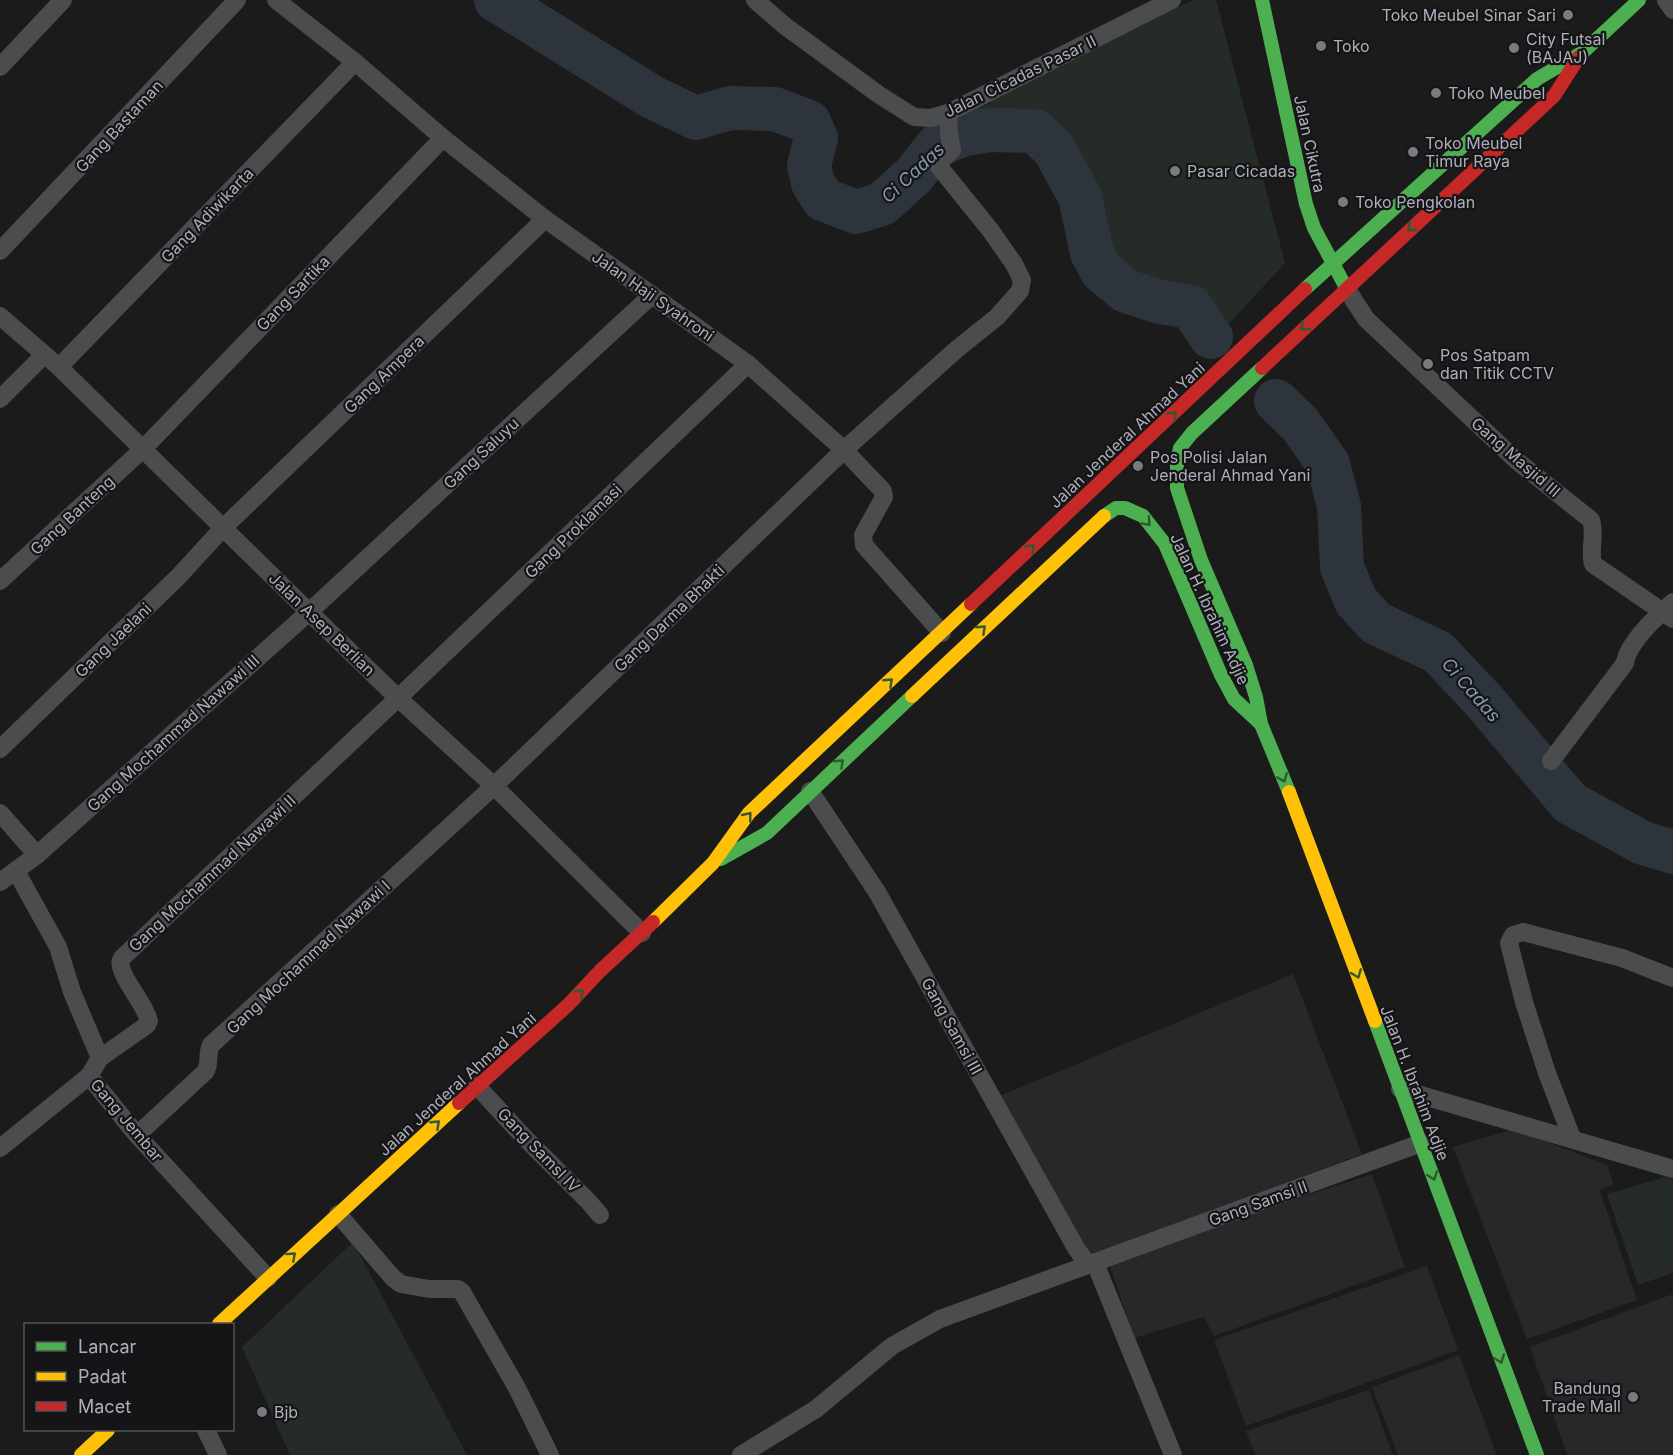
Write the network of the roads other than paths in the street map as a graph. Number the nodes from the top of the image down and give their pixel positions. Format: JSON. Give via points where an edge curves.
{"nodes":[{"id":1,"x":63,"y":0,"type":"edge"},
{"id":2,"x":237,"y":0,"type":"edge"},
{"id":3,"x":276,"y":0,"type":"edge"},
{"id":4,"x":755,"y":0,"type":"edge"},
{"id":5,"x":1172,"y":0,"type":"edge"},
{"id":6,"x":1262,"y":0,"type":"edge"},
{"id":7,"x":1639,"y":0,"type":"edge"},
{"id":8,"x":1666,"y":0,"type":"edge"},
{"id":9,"x":1673,"y":10,"type":"edge"},
{"id":10,"x":1583,"y":52,"type":"junction"},
{"id":11,"x":356,"y":62,"type":"junction"},
{"id":12,"x":0,"y":67,"type":"edge"},
{"id":13,"x":948,"y":113,"type":"junction"},
{"id":14,"x":442,"y":138,"type":"junction"},
{"id":15,"x":544,"y":219,"type":"junction"},
{"id":16,"x":0,"y":251,"type":"edge"},
{"id":17,"x":1332,"y":264,"type":"junction"},
{"id":18,"x":1346,"y":288,"type":"junction"},
{"id":19,"x":652,"y":295,"type":"junction"},
{"id":20,"x":0,"y":316,"type":"edge"},
{"id":21,"x":44,"y":355,"type":"junction"},
{"id":22,"x":747,"y":364,"type":"junction"},
{"id":23,"x":59,"y":367,"type":"junction"},
{"id":24,"x":0,"y":399,"type":"edge"},
{"id":25,"x":143,"y":448,"type":"junction"},
{"id":26,"x":844,"y":450,"type":"junction"},
{"id":27,"x":1177,"y":461,"type":"joint"},
{"id":28,"x":1097,"y":521,"type":"joint"},
{"id":29,"x":223,"y":528,"type":"junction"},
{"id":30,"x":0,"y":581,"type":"edge"},
{"id":31,"x":1669,"y":611,"type":"edge"},
{"id":32,"x":309,"y":612,"type":"junction"},
{"id":33,"x":942,"y":633,"type":"junction"},
{"id":34,"x":398,"y":698,"type":"junction"},
{"id":35,"x":1261,"y":724,"type":"junction"},
{"id":36,"x":0,"y":749,"type":"edge"},
{"id":37,"x":1551,"y":761,"type":"dead end"},
{"id":38,"x":494,"y":786,"type":"junction"},
{"id":39,"x":810,"y":792,"type":"junction"},
{"id":40,"x":0,"y":813,"type":"edge"},
{"id":41,"x":37,"y":855,"type":"junction"},
{"id":42,"x":713,"y":863,"type":"junction"},
{"id":43,"x":16,"y":871,"type":"junction"},
{"id":44,"x":0,"y":882,"type":"edge"},
{"id":45,"x":642,"y":933,"type":"junction"},
{"id":46,"x":1673,"y":978,"type":"edge"},
{"id":47,"x":100,"y":1058,"type":"junction"},
{"id":48,"x":89,"y":1076,"type":"junction"},
{"id":49,"x":477,"y":1086,"type":"junction"},
{"id":50,"x":1400,"y":1089,"type":"junction"},
{"id":51,"x":137,"y":1135,"type":"junction"},
{"id":52,"x":1572,"y":1138,"type":"junction"},
{"id":53,"x":1420,"y":1143,"type":"junction"},
{"id":54,"x":0,"y":1148,"type":"edge"},
{"id":55,"x":1673,"y":1168,"type":"edge"},
{"id":56,"x":338,"y":1214,"type":"junction"},
{"id":57,"x":600,"y":1215,"type":"dead end"},
{"id":58,"x":1086,"y":1258,"type":"junction"},
{"id":59,"x":268,"y":1278,"type":"junction"},
{"id":60,"x":220,"y":1323,"type":"edge"},
{"id":61,"x":107,"y":1431,"type":"edge"},
{"id":62,"x":206,"y":1431,"type":"edge"},
{"id":63,"x":81,"y":1455,"type":"edge"},
{"id":64,"x":218,"y":1455,"type":"edge"},
{"id":65,"x":550,"y":1455,"type":"edge"},
{"id":66,"x":741,"y":1455,"type":"edge"},
{"id":67,"x":1173,"y":1455,"type":"edge"},
{"id":68,"x":1537,"y":1455,"type":"edge"}],
"edges":[{"from":1,"to":12,"type":"street"},
{"from":2,"to":16,"type":"street","name":"Gang Bastaman"},
{"from":3,"to":11,"type":"street","name":"Jalan Haji Syahroni"},
{"from":4,"to":13,"type":"street","name":"Jalan Cicadas Pasar II","via":[[785,26],[914,117]]},
{"from":5,"to":13,"type":"street","name":"Jalan Cicadas Pasar II"},
{"from":6,"to":17,"type":"main road","name":"Jalan Cikutra","via":[[1306,204]]},
{"from":7,"to":10,"type":"main road","name":"Jalan Jenderal Ahmad Yani"},
{"from":8,"to":9,"type":"street"},
{"from":10,"to":17,"type":"main road","name":"Jalan Jenderal Ahmad Yani","via":[[1537,79]]},
{"from":10,"to":18,"type":"main road","name":"Jalan Jenderal Ahmad Yani","one_way":true,"via":[[1554,96]]},
{"from":11,"to":14,"type":"street","name":"Jalan Haji Syahroni"},
{"from":11,"to":23,"type":"street","name":"Gang Adiwikarta"},
{"from":13,"to":26,"type":"street","name":"Gang Darma Bhakti","via":[[950,141],[937,164],[1014,264],[1022,280],[1020,291],[997,316]]},
{"from":14,"to":15,"type":"street","name":"Jalan Haji Syahroni"},
{"from":14,"to":25,"type":"street","name":"Gang Sartika"},
{"from":15,"to":19,"type":"street","name":"Jalan Haji Syahroni"},
{"from":15,"to":29,"type":"street","name":"Gang Ampera"},
{"from":17,"to":18,"type":"main road","name":"Jalan Cikutra"},
{"from":33,"to":17,"type":"main road","name":"Jalan Jenderal Ahmad Yani","one_way":true},
{"from":18,"to":27,"type":"main road","name":"Jalan Jenderal Ahmad Yani","one_way":true,"via":[[1192,433],[1180,448]]},
{"from":18,"to":31,"type":"street","name":"Gang Masjid III","via":[[1366,319],[1517,461],[1591,520],[1593,564]]},
{"from":19,"to":22,"type":"street","name":"Jalan Haji Syahroni"},
{"from":19,"to":32,"type":"street","name":"Gang Saluyu"},
{"from":20,"to":21,"type":"street","name":"Jalan Asep Berlian"},
{"from":21,"to":23,"type":"street","name":"Jalan Asep Berlian"},
{"from":21,"to":24,"type":"street"},
{"from":22,"to":26,"type":"street","name":"Jalan Haji Syahroni"},
{"from":22,"to":34,"type":"street","name":"Gang Proklamasi"},
{"from":23,"to":25,"type":"street","name":"Jalan Asep Berlian"},
{"from":25,"to":29,"type":"street","name":"Jalan Asep Berlian"},
{"from":25,"to":30,"type":"street","name":"Gang Banteng"},
{"from":26,"to":33,"type":"street","name":"Jalan Haji Syahroni","via":[[883,491],[884,497],[863,535],[864,545]]},
{"from":26,"to":38,"type":"street","name":"Gang Darma Bhakti"},
{"from":27,"to":35,"type":"main road","name":"Jalan H. Ibrahim Adjie","via":[[1177,488],[1201,560],[1246,665]]},
{"from":28,"to":35,"type":"main road","name":"Jalan H. Ibrahim Adjie","one_way":true,"via":[[1116,508],[1143,516],[1165,544],[1234,699]]},
{"from":39,"to":28,"type":"main road","name":"Jalan Jenderal Ahmad Yani","one_way":true},
{"from":29,"to":32,"type":"street","name":"Jalan Asep Berlian"},
{"from":29,"to":36,"type":"street","name":"Gang Jaelani","via":[[178,577]]},
{"from":31,"to":37,"type":"street","via":[[1652,621],[1632,646],[1625,663]]},
{"from":32,"to":34,"type":"street","name":"Jalan Asep Berlian"},
{"from":32,"to":41,"type":"street","name":"Gang Mochammad Nawawi III"},
{"from":42,"to":33,"type":"main road","name":"Jalan Jenderal Ahmad Yani","one_way":true,"via":[[749,813]]},
{"from":34,"to":38,"type":"street","name":"Jalan Asep Berlian"},
{"from":34,"to":47,"type":"street","name":"Gang Mochammad Nawawi II","via":[[122,958],[122,971],[149,1021]]},
{"from":35,"to":50,"type":"main road","name":"Jalan H. Ibrahim Adjie","one_way":true},
{"from":38,"to":45,"type":"street","name":"Jalan Asep Berlian"},
{"from":38,"to":51,"type":"street","name":"Gang Mochammad Nawawi I","via":[[211,1045],[205,1072]]},
{"from":39,"to":42,"type":"main road","name":"Jalan Jenderal Ahmad Yani","via":[[767,833]]},
{"from":39,"to":58,"type":"street","name":"Gang Samsi III","via":[[877,892]]},
{"from":40,"to":41,"type":"street"},
{"from":41,"to":43,"type":"street","name":"Gang Mochammad Nawawi III"},
{"from":42,"to":45,"type":"main road","name":"Jalan Jenderal Ahmad Yani"},
{"from":43,"to":44,"type":"street","name":"Gang Mochammad Nawawi III"},
{"from":43,"to":47,"type":"street","name":"Gang Jembar","via":[[58,947]]},
{"from":49,"to":45,"type":"main road","name":"Jalan Jenderal Ahmad Yani","one_way":true},
{"from":46,"to":52,"type":"street","via":[[1622,958],[1523,932],[1510,939],[1524,1002]]},
{"from":47,"to":48,"type":"street","name":"Gang Jembar"},
{"from":48,"to":51,"type":"street","name":"Gang Jembar"},
{"from":48,"to":54,"type":"street"},
{"from":56,"to":49,"type":"main road","name":"Jalan Jenderal Ahmad Yani","one_way":true},
{"from":49,"to":57,"type":"street","name":"Gang Samsl IV"},
{"from":50,"to":52,"type":"street"},
{"from":50,"to":53,"type":"main road","name":"Jalan H. Ibrahim Adjie"},
{"from":51,"to":59,"type":"street","name":"Gang Jembar"},
{"from":52,"to":55,"type":"street"},
{"from":53,"to":58,"type":"street","name":"Gang Samsi II"},
{"from":53,"to":68,"type":"main road","name":"Jalan H. Ibrahim Adjie","one_way":true},
{"from":59,"to":56,"type":"main road","name":"Jalan Jenderal Ahmad Yani","one_way":true},
{"from":56,"to":65,"type":"street","via":[[401,1284],[462,1292]]},
{"from":58,"to":66,"type":"street","name":"Gang Samsi II","via":[[940,1319],[892,1346],[816,1409]]},
{"from":58,"to":67,"type":"street","name":"Gang Samsi III"},
{"from":59,"to":60,"type":"main road","name":"Jalan Jenderal Ahmad Yani"},
{"from":61,"to":63,"type":"main road"},
{"from":62,"to":64,"type":"street"}]}
